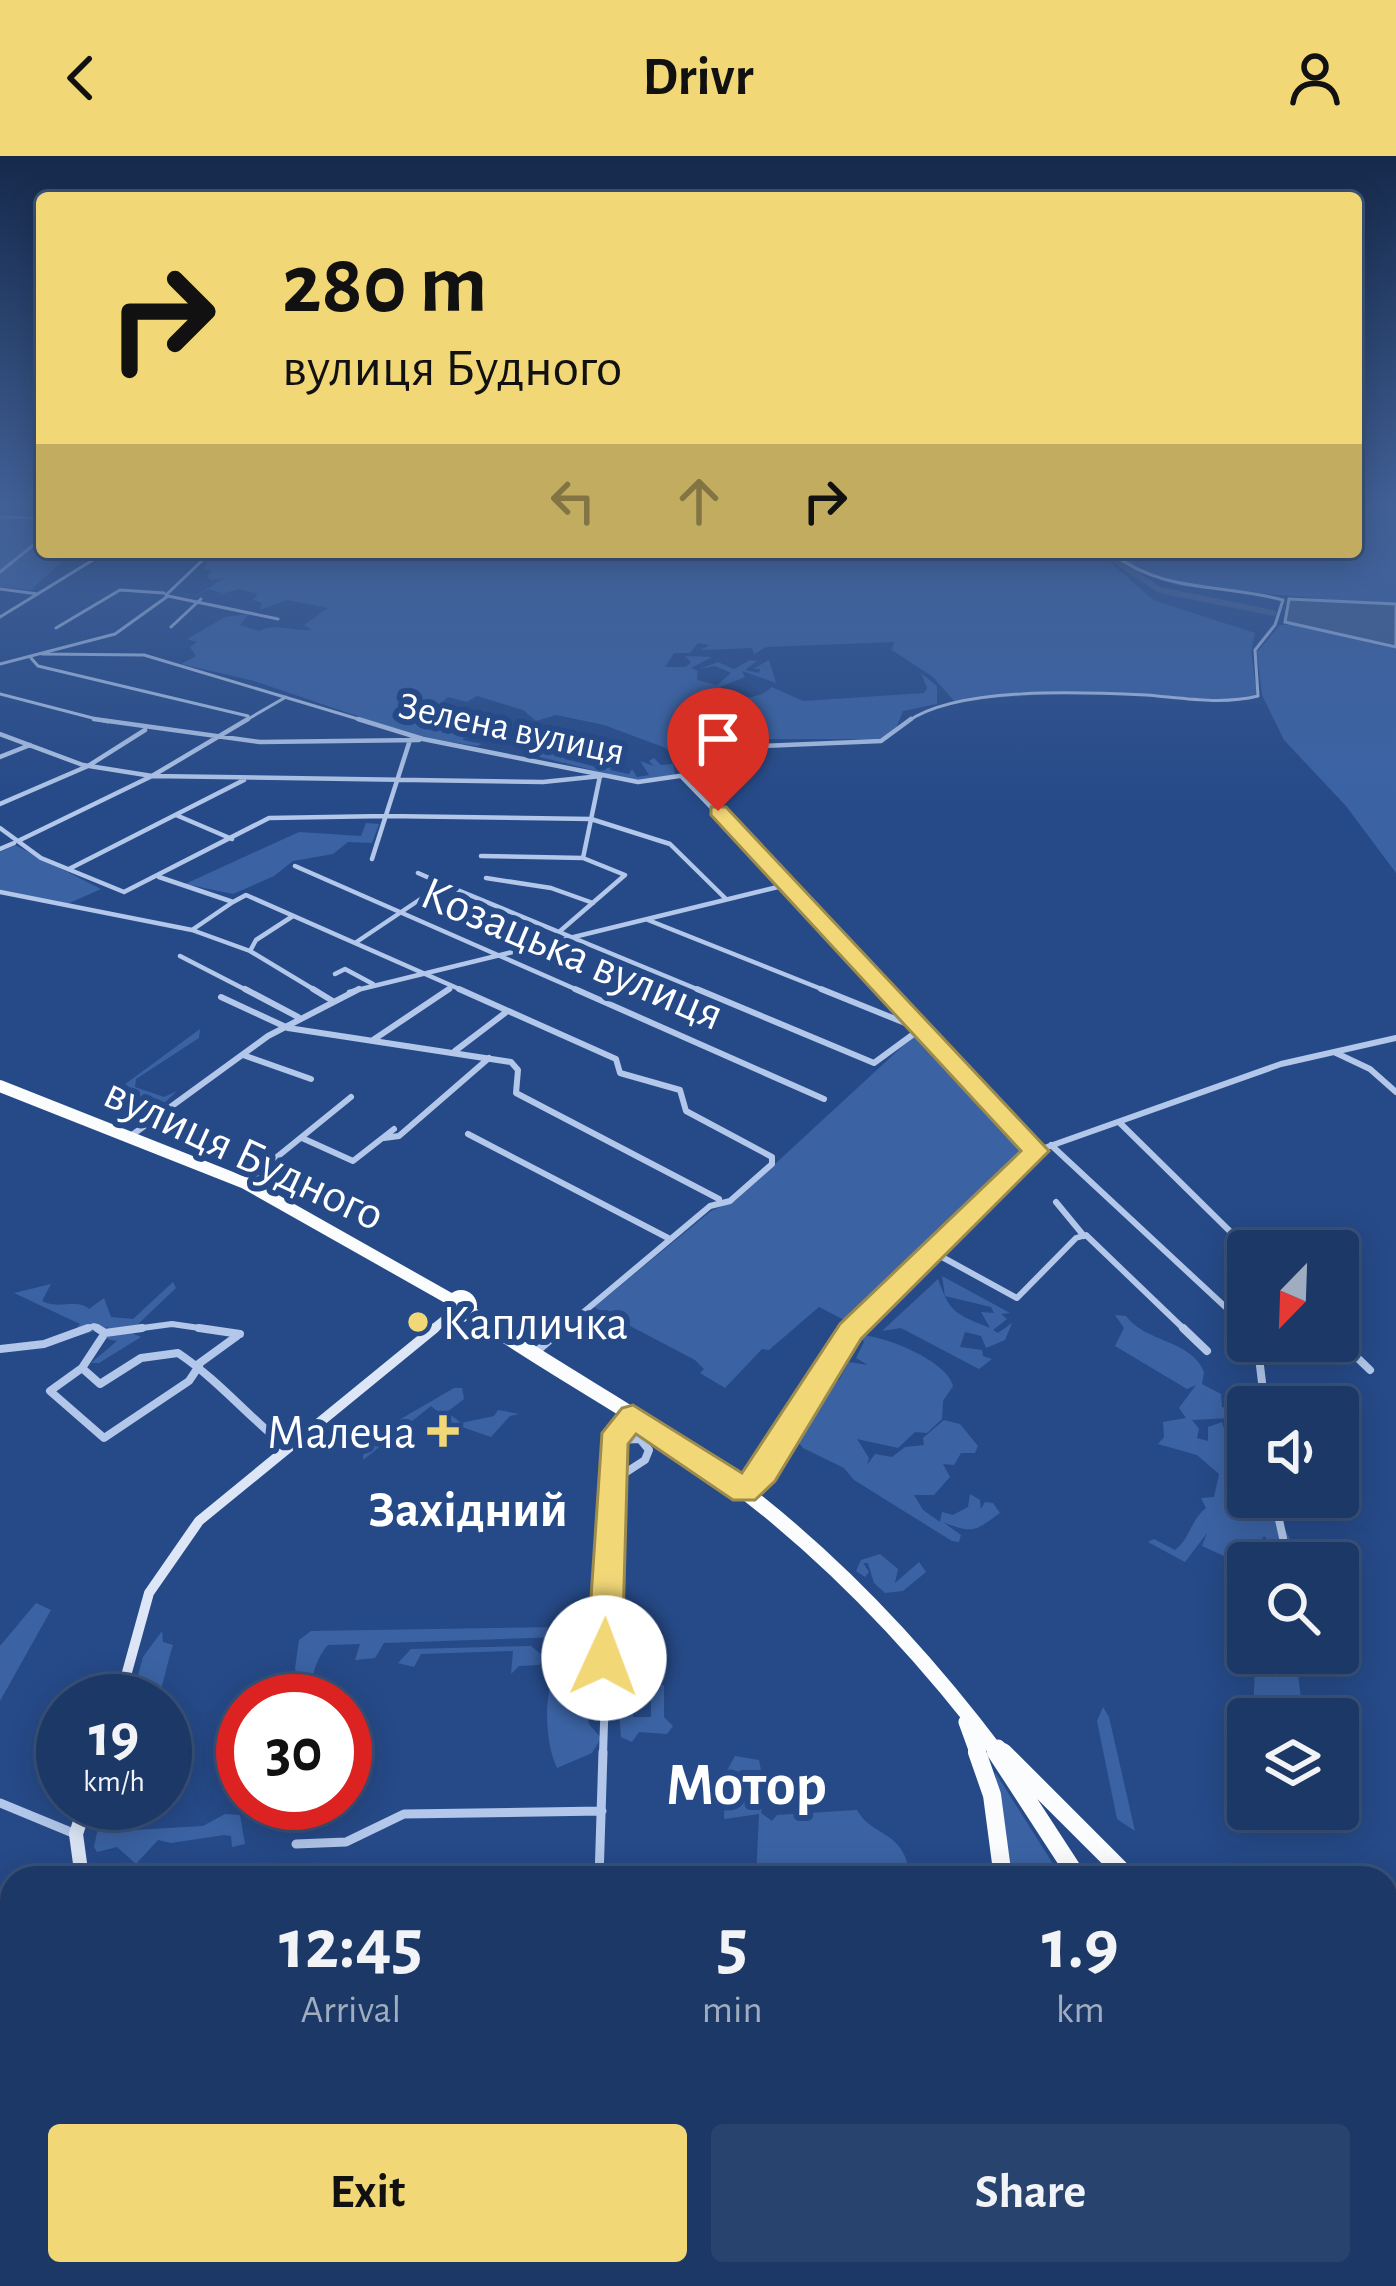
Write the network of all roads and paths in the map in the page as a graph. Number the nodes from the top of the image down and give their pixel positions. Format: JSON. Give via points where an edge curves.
{"nodes":[{"id":1,"x":96,"y":604,"type":"edge"},
{"id":2,"x":153,"y":604,"type":"edge"},
{"id":3,"x":195,"y":604,"type":"edge"},
{"id":4,"x":221,"y":604,"type":"edge"},
{"id":5,"x":1281,"y":604,"type":"edge"},
{"id":6,"x":278,"y":620,"type":"dead end"},
{"id":7,"x":170,"y":627,"type":"dead end"},
{"id":8,"x":56,"y":628,"type":"dead end"},
{"id":9,"x":42,"y":654,"type":"junction"},
{"id":10,"x":31,"y":657,"type":"junction"},
{"id":11,"x":0,"y":664,"type":"edge"},
{"id":12,"x":0,"y":694,"type":"edge"},
{"id":13,"x":287,"y":696,"type":"junction"},
{"id":14,"x":251,"y":716,"type":"junction"},
{"id":15,"x":145,"y":730,"type":"junction"},
{"id":16,"x":0,"y":734,"type":"edge"},
{"id":17,"x":212,"y":739,"type":"junction"},
{"id":18,"x":423,"y":739,"type":"junction"},
{"id":19,"x":410,"y":740,"type":"junction"},
{"id":20,"x":30,"y":746,"type":"junction"},
{"id":21,"x":0,"y":758,"type":"edge"},
{"id":22,"x":88,"y":766,"type":"junction"},
{"id":23,"x":152,"y":776,"type":"junction"},
{"id":24,"x":602,"y":776,"type":"junction"},
{"id":25,"x":681,"y":776,"type":"junction"},
{"id":26,"x":247,"y":778,"type":"junction"},
{"id":27,"x":398,"y":780,"type":"junction"},
{"id":28,"x":0,"y":804,"type":"edge"},
{"id":29,"x":176,"y":815,"type":"junction"},
{"id":30,"x":386,"y":816,"type":"junction"},
{"id":31,"x":591,"y":819,"type":"junction"},
{"id":32,"x":0,"y":828,"type":"edge"},
{"id":33,"x":232,"y":839,"type":"junction"},
{"id":34,"x":15,"y":842,"type":"junction"},
{"id":35,"x":0,"y":849,"type":"edge"},
{"id":36,"x":481,"y":856,"type":"dead end"},
{"id":37,"x":583,"y":857,"type":"junction"},
{"id":38,"x":372,"y":860,"type":"dead end"},
{"id":39,"x":295,"y":866,"type":"dead end"},
{"id":40,"x":67,"y":870,"type":"junction"},
{"id":41,"x":418,"y":872,"type":"dead end"},
{"id":42,"x":160,"y":877,"type":"junction"},
{"id":43,"x":486,"y":878,"type":"dead end"},
{"id":44,"x":443,"y":884,"type":"junction"},
{"id":45,"x":790,"y":884,"type":"junction"},
{"id":46,"x":0,"y":892,"type":"edge"},
{"id":47,"x":726,"y":899,"type":"junction"},
{"id":48,"x":233,"y":902,"type":"junction"},
{"id":49,"x":593,"y":903,"type":"junction"},
{"id":50,"x":401,"y":914,"type":"junction"},
{"id":51,"x":293,"y":916,"type":"junction"},
{"id":52,"x":647,"y":920,"type":"junction"},
{"id":53,"x":192,"y":930,"type":"junction"},
{"id":54,"x":559,"y":932,"type":"junction"},
{"id":55,"x":571,"y":938,"type":"junction"},
{"id":56,"x":353,"y":944,"type":"junction"},
{"id":57,"x":250,"y":951,"type":"junction"},
{"id":58,"x":496,"y":955,"type":"junction"},
{"id":59,"x":180,"y":956,"type":"dead end"},
{"id":60,"x":415,"y":973,"type":"junction"},
{"id":61,"x":335,"y":974,"type":"dead end"},
{"id":62,"x":373,"y":984,"type":"junction"},
{"id":63,"x":450,"y":989,"type":"junction"},
{"id":64,"x":221,"y":997,"type":"dead end"},
{"id":65,"x":331,"y":1000,"type":"junction"},
{"id":66,"x":505,"y":1013,"type":"junction"},
{"id":67,"x":298,"y":1018,"type":"junction"},
{"id":68,"x":284,"y":1026,"type":"junction"},
{"id":69,"x":921,"y":1029,"type":"junction"},
{"id":70,"x":1396,"y":1038,"type":"edge"},
{"id":71,"x":372,"y":1042,"type":"junction"},
{"id":72,"x":1332,"y":1051,"type":"junction"},
{"id":73,"x":455,"y":1052,"type":"junction"},
{"id":74,"x":243,"y":1055,"type":"junction"},
{"id":75,"x":489,"y":1058,"type":"junction"},
{"id":76,"x":311,"y":1079,"type":"dead end"},
{"id":77,"x":0,"y":1086,"type":"edge"},
{"id":78,"x":1396,"y":1092,"type":"edge"},
{"id":79,"x":351,"y":1097,"type":"dead end"},
{"id":80,"x":824,"y":1099,"type":"dead end"},
{"id":81,"x":1119,"y":1122,"type":"junction"},
{"id":82,"x":394,"y":1129,"type":"dead end"},
{"id":83,"x":468,"y":1134,"type":"dead end"},
{"id":84,"x":130,"y":1137,"type":"junction"},
{"id":85,"x":302,"y":1138,"type":"junction"},
{"id":86,"x":384,"y":1138,"type":"junction"},
{"id":87,"x":1051,"y":1144,"type":"junction"},
{"id":88,"x":1036,"y":1151,"type":"junction"},
{"id":89,"x":245,"y":1183,"type":"junction"},
{"id":90,"x":718,"y":1199,"type":"junction"},
{"id":91,"x":1056,"y":1202,"type":"dead end"},
{"id":92,"x":1229,"y":1230,"type":"edge"},
{"id":93,"x":1084,"y":1236,"type":"junction"},
{"id":94,"x":670,"y":1239,"type":"junction"},
{"id":95,"x":931,"y":1251,"type":"junction"},
{"id":96,"x":452,"y":1306,"type":"junction"},
{"id":97,"x":1227,"y":1308,"type":"edge"},
{"id":98,"x":105,"y":1333,"type":"junction"},
{"id":99,"x":0,"y":1349,"type":"edge"},
{"id":100,"x":1208,"y":1352,"type":"dead end"},
{"id":101,"x":534,"y":1353,"type":"junction"},
{"id":102,"x":1359,"y":1359,"type":"edge"},
{"id":103,"x":198,"y":1366,"type":"junction"},
{"id":104,"x":82,"y":1369,"type":"junction"},
{"id":105,"x":1370,"y":1370,"type":"dead end"},
{"id":106,"x":633,"y":1416,"type":"junction"},
{"id":107,"x":613,"y":1442,"type":"junction"},
{"id":108,"x":285,"y":1446,"type":"junction"},
{"id":109,"x":611,"y":1482,"type":"junction"},
{"id":110,"x":744,"y":1491,"type":"junction"},
{"id":111,"x":1279,"y":1518,"type":"edge"},
{"id":112,"x":1283,"y":1538,"type":"dead end"},
{"id":113,"x":126,"y":1674,"type":"edge"},
{"id":114,"x":961,"y":1710,"type":"junction"},
{"id":115,"x":977,"y":1729,"type":"junction"},
{"id":116,"x":0,"y":1803,"type":"edge"},
{"id":117,"x":602,"y":1811,"type":"junction"},
{"id":118,"x":77,"y":1830,"type":"edge"},
{"id":119,"x":76,"y":1834,"type":"junction"},
{"id":120,"x":296,"y":1844,"type":"dead end"},
{"id":121,"x":80,"y":1866,"type":"edge"},
{"id":122,"x":600,"y":1866,"type":"edge"},
{"id":123,"x":1001,"y":1866,"type":"edge"},
{"id":124,"x":1071,"y":1866,"type":"edge"},
{"id":125,"x":1117,"y":1866,"type":"edge"}],
"edges":[{"from":1,"to":8,"type":"street"},
{"from":2,"to":9,"type":"street","via":[[119,633]]},
{"from":3,"to":7,"type":"street"},
{"from":4,"to":6,"type":"street"},
{"from":5,"to":25,"type":"street","via":[[1255,650],[1258,696],[949,702],[881,741],[762,746]]},
{"from":9,"to":10,"type":"street"},
{"from":9,"to":13,"type":"street","name":"Зелена вулиця","via":[[144,655]]},
{"from":10,"to":11,"type":"street"},
{"from":10,"to":14,"type":"street","via":[[38,666]]},
{"from":12,"to":15,"type":"street"},
{"from":13,"to":14,"type":"street"},
{"from":13,"to":18,"type":"street","name":"Зелена вулиця"},
{"from":14,"to":17,"type":"street"},
{"from":15,"to":17,"type":"street"},
{"from":15,"to":22,"type":"street"},
{"from":16,"to":20,"type":"street"},
{"from":17,"to":19,"type":"street"},
{"from":17,"to":23,"type":"street"},
{"from":18,"to":19,"type":"street"},
{"from":18,"to":24,"type":"street","name":"Зелена вулиця"},
{"from":19,"to":27,"type":"street"},
{"from":20,"to":21,"type":"street"},
{"from":20,"to":22,"type":"street"},
{"from":22,"to":23,"type":"street"},
{"from":22,"to":28,"type":"street"},
{"from":23,"to":26,"type":"street"},
{"from":23,"to":34,"type":"street"},
{"from":24,"to":25,"type":"street","name":"Зелена вулиця"},
{"from":24,"to":27,"type":"street"},
{"from":24,"to":31,"type":"street"},
{"from":25,"to":45,"type":"street","name":"Зелена вулиця"},
{"from":26,"to":27,"type":"street"},
{"from":26,"to":29,"type":"street"},
{"from":27,"to":30,"type":"street"},
{"from":29,"to":33,"type":"street"},
{"from":29,"to":40,"type":"street"},
{"from":30,"to":31,"type":"street"},
{"from":30,"to":33,"type":"street","via":[[277,817]]},
{"from":30,"to":38,"type":"street"},
{"from":31,"to":37,"type":"street"},
{"from":31,"to":47,"type":"street","via":[[670,844]]},
{"from":32,"to":34,"type":"street"},
{"from":33,"to":42,"type":"street"},
{"from":34,"to":35,"type":"street"},
{"from":34,"to":40,"type":"street"},
{"from":36,"to":37,"type":"street"},
{"from":37,"to":49,"type":"street","via":[[625,875]]},
{"from":39,"to":50,"type":"street","name":"Козацька вулиця"},
{"from":40,"to":42,"type":"street","via":[[124,892]]},
{"from":41,"to":44,"type":"street"},
{"from":42,"to":48,"type":"street"},
{"from":43,"to":49,"type":"street"},
{"from":44,"to":50,"type":"street"},
{"from":44,"to":54,"type":"street"},
{"from":45,"to":47,"type":"street"},
{"from":45,"to":69,"type":"street","name":"Зелена вулиця"},
{"from":46,"to":53,"type":"street"},
{"from":47,"to":52,"type":"street"},
{"from":48,"to":51,"type":"street","via":[[245,895]]},
{"from":48,"to":53,"type":"street"},
{"from":49,"to":54,"type":"street"},
{"from":50,"to":56,"type":"street"},
{"from":50,"to":58,"type":"street","name":"Козацька вулиця"},
{"from":51,"to":56,"type":"street"},
{"from":51,"to":57,"type":"street"},
{"from":52,"to":55,"type":"street"},
{"from":52,"to":69,"type":"street"},
{"from":53,"to":57,"type":"street"},
{"from":54,"to":55,"type":"street"},
{"from":55,"to":58,"type":"street"},
{"from":55,"to":69,"type":"street","via":[[874,1063]]},
{"from":56,"to":60,"type":"street"},
{"from":57,"to":65,"type":"street"},
{"from":58,"to":60,"type":"street"},
{"from":58,"to":80,"type":"street","name":"Козацька вулиця"},
{"from":59,"to":67,"type":"street"},
{"from":60,"to":62,"type":"street"},
{"from":60,"to":63,"type":"street"},
{"from":61,"to":62,"type":"street","via":[[345,969]]},
{"from":62,"to":65,"type":"street"},
{"from":63,"to":66,"type":"street"},
{"from":63,"to":71,"type":"street"},
{"from":64,"to":68,"type":"street"},
{"from":65,"to":67,"type":"street"},
{"from":66,"to":73,"type":"street"},
{"from":66,"to":90,"type":"street","via":[[616,1059],[620,1073],[680,1090],[686,1112],[772,1157],[730,1201]]},
{"from":67,"to":68,"type":"street"},
{"from":68,"to":71,"type":"street"},
{"from":68,"to":74,"type":"street"},
{"from":69,"to":88,"type":"street","name":"Зелена вулиця"},
{"from":70,"to":72,"type":"street"},
{"from":71,"to":73,"type":"street"},
{"from":72,"to":78,"type":"street"},
{"from":72,"to":81,"type":"street"},
{"from":73,"to":75,"type":"street"},
{"from":74,"to":76,"type":"street"},
{"from":74,"to":84,"type":"street"},
{"from":75,"to":86,"type":"street","via":[[398,1136]]},
{"from":75,"to":90,"type":"street","via":[[517,1066],[516,1093]]},
{"from":77,"to":84,"type":"highway","name":"вулиця Будного"},
{"from":79,"to":85,"type":"street"},
{"from":81,"to":87,"type":"street"},
{"from":81,"to":92,"type":"street"},
{"from":82,"to":86,"type":"street"},
{"from":83,"to":94,"type":"street"},
{"from":84,"to":89,"type":"highway","name":"вулиця Будного"},
{"from":85,"to":86,"type":"street","via":[[353,1161]]},
{"from":85,"to":89,"type":"street"},
{"from":87,"to":88,"type":"street"},
{"from":87,"to":97,"type":"street"},
{"from":88,"to":95,"type":"street"},
{"from":89,"to":96,"type":"highway","name":"вулиця Будного","via":[[333,1228]]},
{"from":90,"to":94,"type":"street"},
{"from":91,"to":93,"type":"street"},
{"from":93,"to":95,"type":"street","via":[[1018,1298]]},
{"from":93,"to":100,"type":"street"},
{"from":94,"to":101,"type":"street"},
{"from":95,"to":110,"type":"street","via":[[840,1345],[764,1472]]},
{"from":96,"to":101,"type":"highway","name":"вулиця Будного","via":[[467,1298],[469,1311]]},
{"from":96,"to":108,"type":"main road"},
{"from":98,"to":99,"type":"street","via":[[94,1326]]},
{"from":98,"to":103,"type":"street","via":[[172,1324],[240,1334]]},
{"from":98,"to":104,"type":"street"},
{"from":101,"to":106,"type":"highway"},
{"from":102,"to":105,"type":"street"},
{"from":103,"to":104,"type":"street","via":[[178,1353],[156,1352],[100,1384]]},
{"from":103,"to":104,"type":"street","via":[[189,1381],[104,1438],[50,1391]]},
{"from":103,"to":108,"type":"street"},
{"from":106,"to":107,"type":"street"},
{"from":106,"to":110,"type":"highway"},
{"from":107,"to":109,"type":"street"},
{"from":107,"to":109,"type":"street","via":[[631,1436],[649,1450]]},
{"from":108,"to":113,"type":"main road","via":[[207,1513],[166,1561]]},
{"from":109,"to":117,"type":"street"},
{"from":110,"to":114,"type":"highway","via":[[824,1560]]},
{"from":111,"to":112,"type":"street"},
{"from":114,"to":115,"type":"highway"},
{"from":114,"to":123,"type":"highway","via":[[992,1795]]},
{"from":115,"to":124,"type":"highway"},
{"from":115,"to":125,"type":"highway"},
{"from":116,"to":119,"type":"street"},
{"from":117,"to":120,"type":"street","via":[[404,1814],[346,1842]]},
{"from":117,"to":122,"type":"street"},
{"from":118,"to":119,"type":"main road"},
{"from":119,"to":121,"type":"main road"}]}
